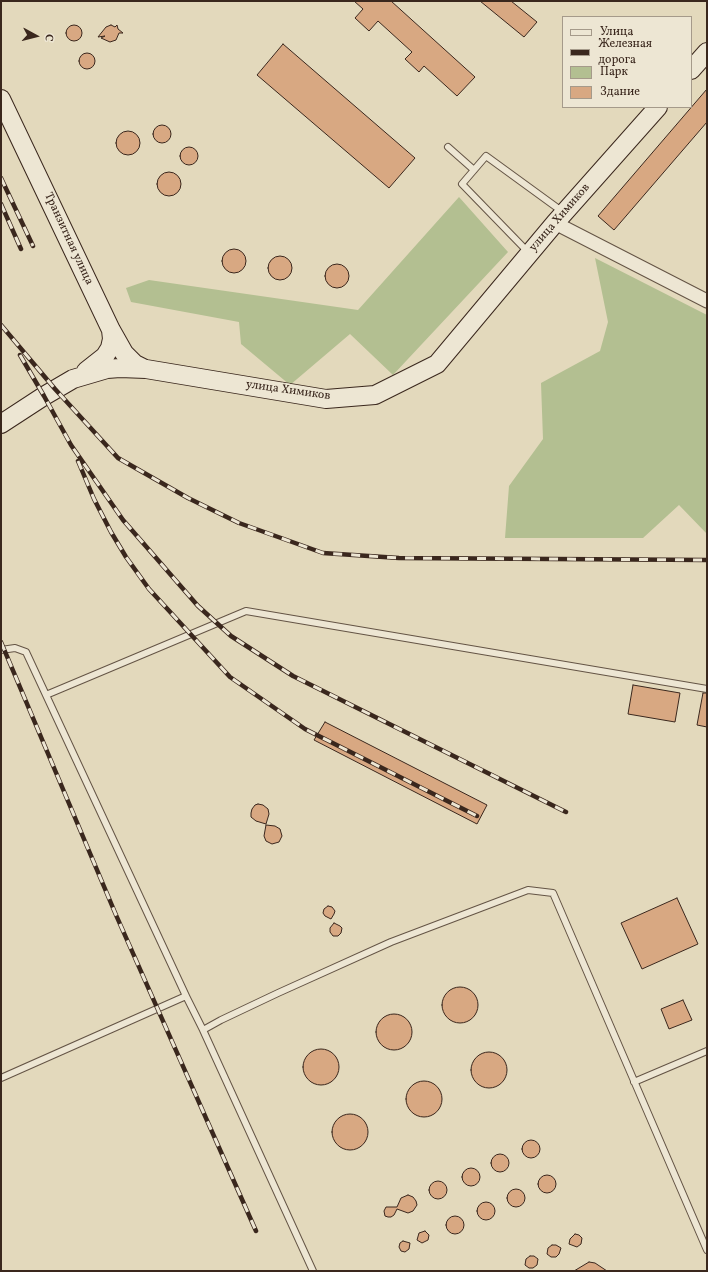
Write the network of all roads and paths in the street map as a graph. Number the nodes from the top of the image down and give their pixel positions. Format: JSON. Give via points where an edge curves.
{"nodes":[{"id":1,"x":707,"y":52,"type":"edge"},
{"id":2,"x":692,"y":69,"type":"edge"},
{"id":3,"x":1,"y":99,"type":"edge"},
{"id":4,"x":657,"y":108,"type":"edge"},
{"id":5,"x":448,"y":147,"type":"dead end"},
{"id":6,"x":474,"y":170,"type":"junction"},
{"id":7,"x":560,"y":218,"type":"junction"},
{"id":8,"x":529,"y":254,"type":"junction"},
{"id":9,"x":707,"y":301,"type":"edge"},
{"id":10,"x":111,"y":330,"type":"junction"},
{"id":11,"x":146,"y":369,"type":"junction"},
{"id":12,"x":73,"y":379,"type":"junction"},
{"id":13,"x":1,"y":424,"type":"edge"},
{"id":14,"x":1,"y":650,"type":"edge"},
{"id":15,"x":707,"y":688,"type":"edge"},
{"id":16,"x":46,"y":695,"type":"junction"},
{"id":17,"x":186,"y":996,"type":"junction"},
{"id":18,"x":203,"y":1030,"type":"junction"},
{"id":19,"x":707,"y":1051,"type":"edge"},
{"id":20,"x":1,"y":1078,"type":"edge"},
{"id":21,"x":634,"y":1082,"type":"junction"},
{"id":22,"x":707,"y":1250,"type":"edge"},
{"id":23,"x":313,"y":1271,"type":"edge"}],
"edges":[{"from":1,"to":2,"type":"street"},
{"from":3,"to":10,"type":"street","name":"Транзитная улица"},
{"from":4,"to":7,"type":"street","name":"улица Химиков"},
{"from":5,"to":6,"type":"lane"},
{"from":6,"to":7,"type":"lane","via":[[486,156]]},
{"from":6,"to":8,"type":"lane","via":[[462,184]]},
{"from":7,"to":8,"type":"street","name":"улица Химиков"},
{"from":7,"to":9,"type":"street"},
{"from":8,"to":11,"type":"street","name":"улица Химиков","via":[[437,364],[375,395],[326,399]]},
{"from":10,"to":11,"type":"street","name":"Транзитная улица","via":[[129,359]]},
{"from":10,"to":12,"type":"street","via":[[112,340],[105,356]]},
{"from":11,"to":12,"type":"street","name":"улица Химиков","via":[[107,369]]},
{"from":12,"to":13,"type":"street","name":"улица Химиков"},
{"from":14,"to":16,"type":"lane","via":[[15,648],[26,652]]},
{"from":15,"to":16,"type":"lane","via":[[246,611]]},
{"from":16,"to":17,"type":"lane"},
{"from":17,"to":18,"type":"lane"},
{"from":17,"to":20,"type":"lane"},
{"from":18,"to":21,"type":"lane","via":[[391,942],[528,890],[553,893]]},
{"from":18,"to":23,"type":"lane"},
{"from":19,"to":21,"type":"lane"},
{"from":21,"to":22,"type":"lane"}]}
